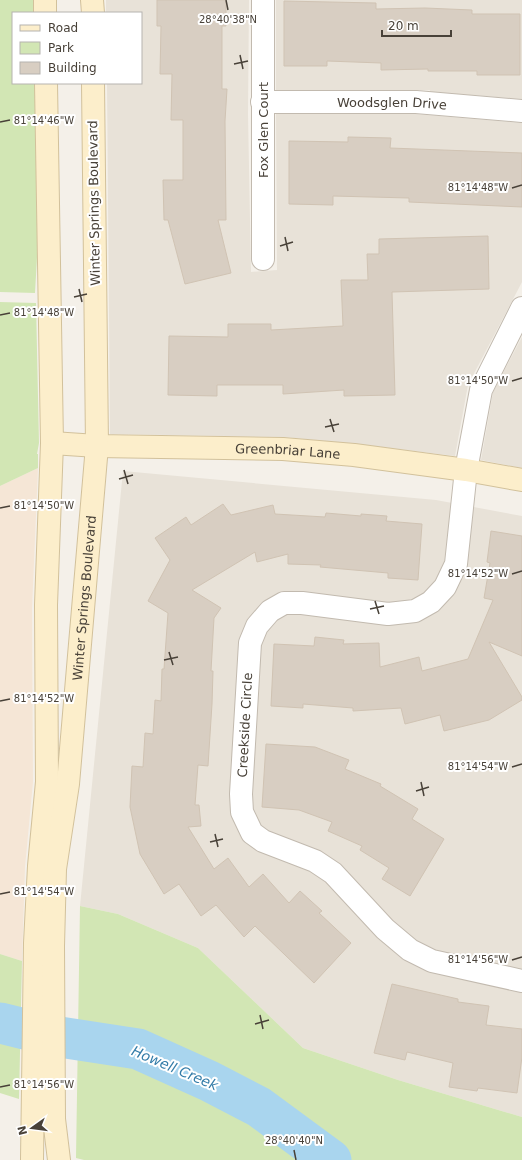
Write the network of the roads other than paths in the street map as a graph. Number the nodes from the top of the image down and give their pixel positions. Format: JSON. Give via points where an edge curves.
{"nodes":[{"id":1,"x":45,"y":0,"type":"edge"},
{"id":2,"x":92,"y":0,"type":"edge"},
{"id":3,"x":263,"y":0,"type":"edge"},
{"id":4,"x":45,"y":12,"type":"edge"},
{"id":5,"x":92,"y":12,"type":"edge"},
{"id":6,"x":46,"y":84,"type":"edge"},
{"id":7,"x":93,"y":84,"type":"edge"},
{"id":8,"x":262,"y":102,"type":"junction"},
{"id":9,"x":522,"y":111,"type":"edge"},
{"id":10,"x":263,"y":259,"type":"dead end"},
{"id":11,"x":522,"y":308,"type":"edge"},
{"id":12,"x":52,"y":443,"type":"junction"},
{"id":13,"x":97,"y":446,"type":"junction"},
{"id":14,"x":466,"y":470,"type":"junction"},
{"id":15,"x":522,"y":480,"type":"edge"},
{"id":16,"x":44,"y":945,"type":"junction"},
{"id":17,"x":522,"y":981,"type":"edge"},
{"id":18,"x":32,"y":1160,"type":"edge"},
{"id":19,"x":59,"y":1160,"type":"edge"}],
"edges":[{"from":1,"to":4,"type":"street"},
{"from":2,"to":5,"type":"street"},
{"from":3,"to":8,"type":"street","name":"Fox Glen Court"},
{"from":6,"to":12,"type":"street","name":"Winter Springs Boulevard"},
{"from":7,"to":13,"type":"street","name":"Winter Springs Boulevard"},
{"from":8,"to":9,"type":"street","name":"Woodsglen Drive","via":[[416,102]]},
{"from":8,"to":10,"type":"street","name":"Fox Glen Court"},
{"from":11,"to":14,"type":"street","name":"Creekside Circle","via":[[480,390]]},
{"from":12,"to":13,"type":"street","name":"Greenbriar Lane"},
{"from":12,"to":16,"type":"street","name":"Winter Springs Boulevard","via":[[46,605],[47,782],[39,866]]},
{"from":13,"to":14,"type":"street","name":"Greenbriar Lane","via":[[283,449],[354,455]]},
{"from":13,"to":16,"type":"street","name":"Winter Springs Boulevard","via":[[68,784]]},
{"from":14,"to":15,"type":"street","name":"Greenbriar Lane"},
{"from":14,"to":17,"type":"street","name":"Creekside Circle","via":[[456,564],[445,587],[431,602],[415,611],[388,614],[284,603],[270,611],[257,626],[250,643],[242,812],[252,833],[263,841],[315,861],[333,873],[385,929],[410,950],[432,961]]},
{"from":16,"to":18,"type":"street","name":"Winter Springs Boulevard","via":[[33,1036]]},
{"from":16,"to":19,"type":"street","name":"Winter Springs Boulevard","via":[[55,1038],[54,1119]]}]}
